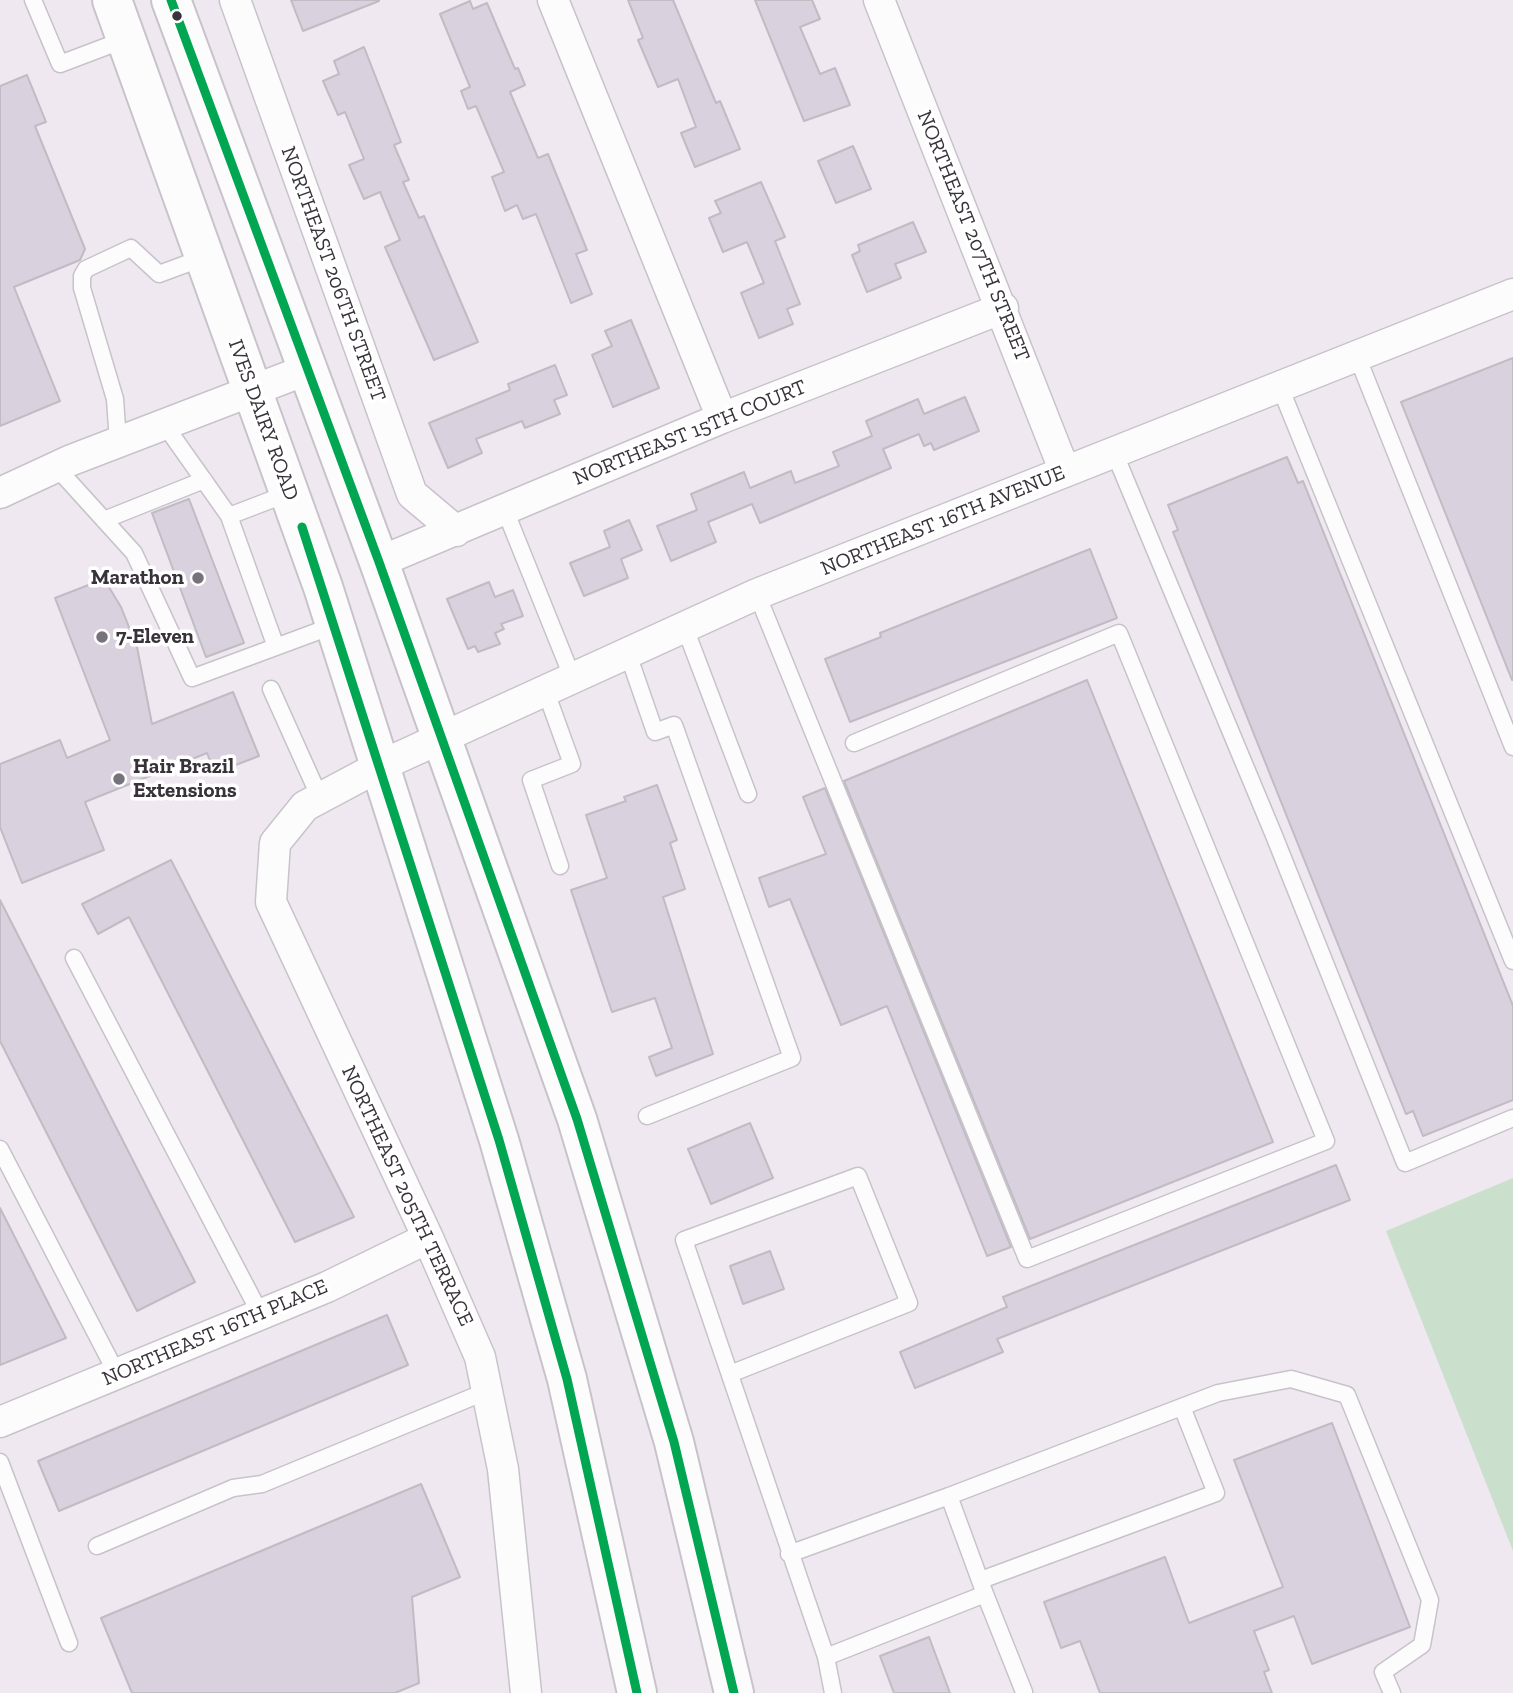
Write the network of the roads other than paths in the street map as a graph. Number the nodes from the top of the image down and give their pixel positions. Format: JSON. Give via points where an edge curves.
{"nodes":[{"id":1,"x":33,"y":0,"type":"edge"},
{"id":2,"x":112,"y":0,"type":"edge"},
{"id":3,"x":171,"y":0,"type":"edge"},
{"id":4,"x":235,"y":0,"type":"edge"},
{"id":5,"x":553,"y":0,"type":"edge"},
{"id":6,"x":879,"y":0,"type":"edge"},
{"id":7,"x":126,"y":39,"type":"junction"},
{"id":8,"x":205,"y":257,"type":"junction"},
{"id":9,"x":1513,"y":294,"type":"edge"},
{"id":10,"x":1003,"y":308,"type":"junction"},
{"id":11,"x":1357,"y":356,"type":"junction"},
{"id":12,"x":306,"y":370,"type":"junction"},
{"id":13,"x":1280,"y":387,"type":"junction"},
{"id":14,"x":253,"y":390,"type":"junction"},
{"id":15,"x":722,"y":418,"type":"junction"},
{"id":16,"x":164,"y":424,"type":"junction"},
{"id":17,"x":118,"y":442,"type":"junction"},
{"id":18,"x":1114,"y":452,"type":"junction"},
{"id":19,"x":55,"y":467,"type":"junction"},
{"id":20,"x":1065,"y":472,"type":"junction"},
{"id":21,"x":204,"y":480,"type":"junction"},
{"id":22,"x":0,"y":492,"type":"edge"},
{"id":23,"x":290,"y":493,"type":"junction"},
{"id":24,"x":505,"y":510,"type":"junction"},
{"id":25,"x":229,"y":516,"type":"junction"},
{"id":26,"x":104,"y":520,"type":"junction"},
{"id":27,"x":456,"y":531,"type":"junction"},
{"id":28,"x":379,"y":562,"type":"junction"},
{"id":29,"x":757,"y":594,"type":"junction"},
{"id":30,"x":335,"y":625,"type":"junction"},
{"id":31,"x":685,"y":628,"type":"junction"},
{"id":32,"x":276,"y":647,"type":"junction"},
{"id":33,"x":628,"y":654,"type":"junction"},
{"id":34,"x":573,"y":679,"type":"junction"},
{"id":35,"x":271,"y":689,"type":"dead end"},
{"id":36,"x":546,"y":692,"type":"junction"},
{"id":37,"x":442,"y":740,"type":"junction"},
{"id":38,"x":854,"y":743,"type":"dead end"},
{"id":39,"x":1513,"y":747,"type":"edge"},
{"id":40,"x":380,"y":766,"type":"junction"},
{"id":41,"x":748,"y":794,"type":"dead end"},
{"id":42,"x":320,"y":798,"type":"junction"},
{"id":43,"x":560,"y":866,"type":"dead end"},
{"id":44,"x":74,"y":958,"type":"dead end"},
{"id":45,"x":1513,"y":961,"type":"edge"},
{"id":46,"x":647,"y":1116,"type":"dead end"},
{"id":47,"x":1513,"y":1118,"type":"edge"},
{"id":48,"x":0,"y":1149,"type":"edge"},
{"id":49,"x":428,"y":1238,"type":"junction"},
{"id":50,"x":261,"y":1315,"type":"junction"},
{"id":51,"x":117,"y":1374,"type":"junction"},
{"id":52,"x":730,"y":1374,"type":"junction"},
{"id":53,"x":487,"y":1391,"type":"junction"},
{"id":54,"x":1182,"y":1406,"type":"junction"},
{"id":55,"x":0,"y":1422,"type":"edge"},
{"id":56,"x":0,"y":1462,"type":"edge"},
{"id":57,"x":949,"y":1496,"type":"junction"},
{"id":58,"x":97,"y":1546,"type":"dead end"},
{"id":59,"x":789,"y":1554,"type":"junction"},
{"id":60,"x":983,"y":1587,"type":"junction"},
{"id":61,"x":69,"y":1643,"type":"dead end"},
{"id":62,"x":826,"y":1657,"type":"junction"},
{"id":63,"x":521,"y":1691,"type":"edge"},
{"id":64,"x":1024,"y":1692,"type":"edge"},
{"id":65,"x":637,"y":1693,"type":"edge"},
{"id":66,"x":734,"y":1693,"type":"edge"},
{"id":67,"x":833,"y":1693,"type":"edge"},
{"id":68,"x":1392,"y":1693,"type":"edge"}],
"edges":[{"from":1,"to":7,"type":"lane","via":[[60,64]]},
{"from":2,"to":7,"type":"main road","name":"IVES DAIRY ROAD"},
{"from":3,"to":12,"type":"main road"},
{"from":4,"to":27,"type":"street","name":"NORTHEAST 206TH STREET","via":[[412,494]]},
{"from":5,"to":15,"type":"street"},
{"from":6,"to":10,"type":"street","name":"NORTHEAST 207TH STREET"},
{"from":7,"to":8,"type":"main road","name":"IVES DAIRY ROAD"},
{"from":8,"to":14,"type":"main road","name":"IVES DAIRY ROAD"},
{"from":8,"to":17,"type":"lane","via":[[159,274],[131,248],[82,276],[115,399]]},
{"from":9,"to":11,"type":"street","name":"NORTHEAST 16TH AVENUE"},
{"from":10,"to":15,"type":"street","name":"NORTHEAST 15TH COURT"},
{"from":10,"to":20,"type":"street","name":"NORTHEAST 207TH STREET"},
{"from":11,"to":13,"type":"street","name":"NORTHEAST 16TH AVENUE"},
{"from":11,"to":39,"type":"lane"},
{"from":12,"to":14,"type":"street"},
{"from":12,"to":28,"type":"main road"},
{"from":13,"to":18,"type":"street","name":"NORTHEAST 16TH AVENUE"},
{"from":13,"to":45,"type":"lane"},
{"from":14,"to":16,"type":"street"},
{"from":14,"to":23,"type":"main road","name":"IVES DAIRY ROAD"},
{"from":15,"to":24,"type":"street","name":"NORTHEAST 15TH COURT"},
{"from":16,"to":17,"type":"street"},
{"from":16,"to":21,"type":"lane"},
{"from":17,"to":19,"type":"street"},
{"from":18,"to":20,"type":"street","name":"NORTHEAST 16TH AVENUE"},
{"from":18,"to":47,"type":"lane","via":[[1405,1163]]},
{"from":19,"to":22,"type":"street"},
{"from":19,"to":26,"type":"lane"},
{"from":20,"to":29,"type":"street","name":"NORTHEAST 16TH AVENUE"},
{"from":21,"to":25,"type":"lane"},
{"from":21,"to":26,"type":"lane"},
{"from":23,"to":25,"type":"lane"},
{"from":23,"to":30,"type":"main road","name":"IVES DAIRY ROAD"},
{"from":24,"to":27,"type":"street","name":"NORTHEAST 15TH COURT"},
{"from":24,"to":34,"type":"lane"},
{"from":25,"to":32,"type":"lane"},
{"from":26,"to":32,"type":"lane","via":[[134,553],[192,678]]},
{"from":27,"to":28,"type":"street","name":"NORTHEAST 15TH COURT"},
{"from":28,"to":37,"type":"main road"},
{"from":29,"to":31,"type":"street","name":"NORTHEAST 16TH AVENUE"},
{"from":29,"to":38,"type":"lane","via":[[1027,1259],[1326,1141],[1119,634]]},
{"from":30,"to":32,"type":"lane"},
{"from":30,"to":40,"type":"main road","name":"IVES DAIRY ROAD"},
{"from":31,"to":33,"type":"street","name":"NORTHEAST 16TH AVENUE"},
{"from":31,"to":41,"type":"lane"},
{"from":33,"to":34,"type":"street","name":"NORTHEAST 16TH AVENUE"},
{"from":33,"to":46,"type":"lane","via":[[654,732],[674,725],[792,1058]]},
{"from":34,"to":36,"type":"street","name":"NORTHEAST 16TH AVENUE"},
{"from":35,"to":42,"type":"lane"},
{"from":36,"to":37,"type":"street","name":"NORTHEAST 16TH AVENUE"},
{"from":36,"to":43,"type":"lane","via":[[572,764],[531,780]]},
{"from":37,"to":40,"type":"street","name":"NORTHEAST 16TH AVENUE"},
{"from":37,"to":66,"type":"main road","via":[[577,1119],[674,1442]]},
{"from":40,"to":42,"type":"street","name":"NORTHEAST 205TH TERRACE"},
{"from":40,"to":65,"type":"main road","name":"IVES DAIRY ROAD","via":[[499,1140],[567,1379]]},
{"from":42,"to":49,"type":"street","name":"NORTHEAST 205TH TERRACE","via":[[305,806],[275,843],[271,902]]},
{"from":44,"to":50,"type":"lane"},
{"from":48,"to":51,"type":"lane"},
{"from":49,"to":50,"type":"street","name":"NORTHEAST 16TH PLACE"},
{"from":49,"to":53,"type":"street","name":"NORTHEAST 205TH TERRACE","via":[[480,1357]]},
{"from":50,"to":51,"type":"street","name":"NORTHEAST 16TH PLACE"},
{"from":51,"to":55,"type":"street","name":"NORTHEAST 16TH PLACE"},
{"from":52,"to":52,"type":"lane","via":[[684,1240],[858,1176],[909,1303]]},
{"from":52,"to":59,"type":"lane"},
{"from":53,"to":58,"type":"lane","via":[[262,1484],[233,1488]]},
{"from":53,"to":63,"type":"street","name":"NORTHEAST 205TH TERRACE","via":[[503,1469]]},
{"from":54,"to":57,"type":"lane"},
{"from":54,"to":60,"type":"lane","via":[[1216,1493]]},
{"from":54,"to":68,"type":"lane","via":[[1218,1393],[1292,1379],[1347,1395],[1430,1600],[1422,1645],[1383,1672]]},
{"from":56,"to":61,"type":"lane"},
{"from":57,"to":59,"type":"lane"},
{"from":57,"to":60,"type":"lane"},
{"from":59,"to":62,"type":"lane"},
{"from":60,"to":62,"type":"lane"},
{"from":60,"to":64,"type":"lane"},
{"from":62,"to":67,"type":"lane"}]}
